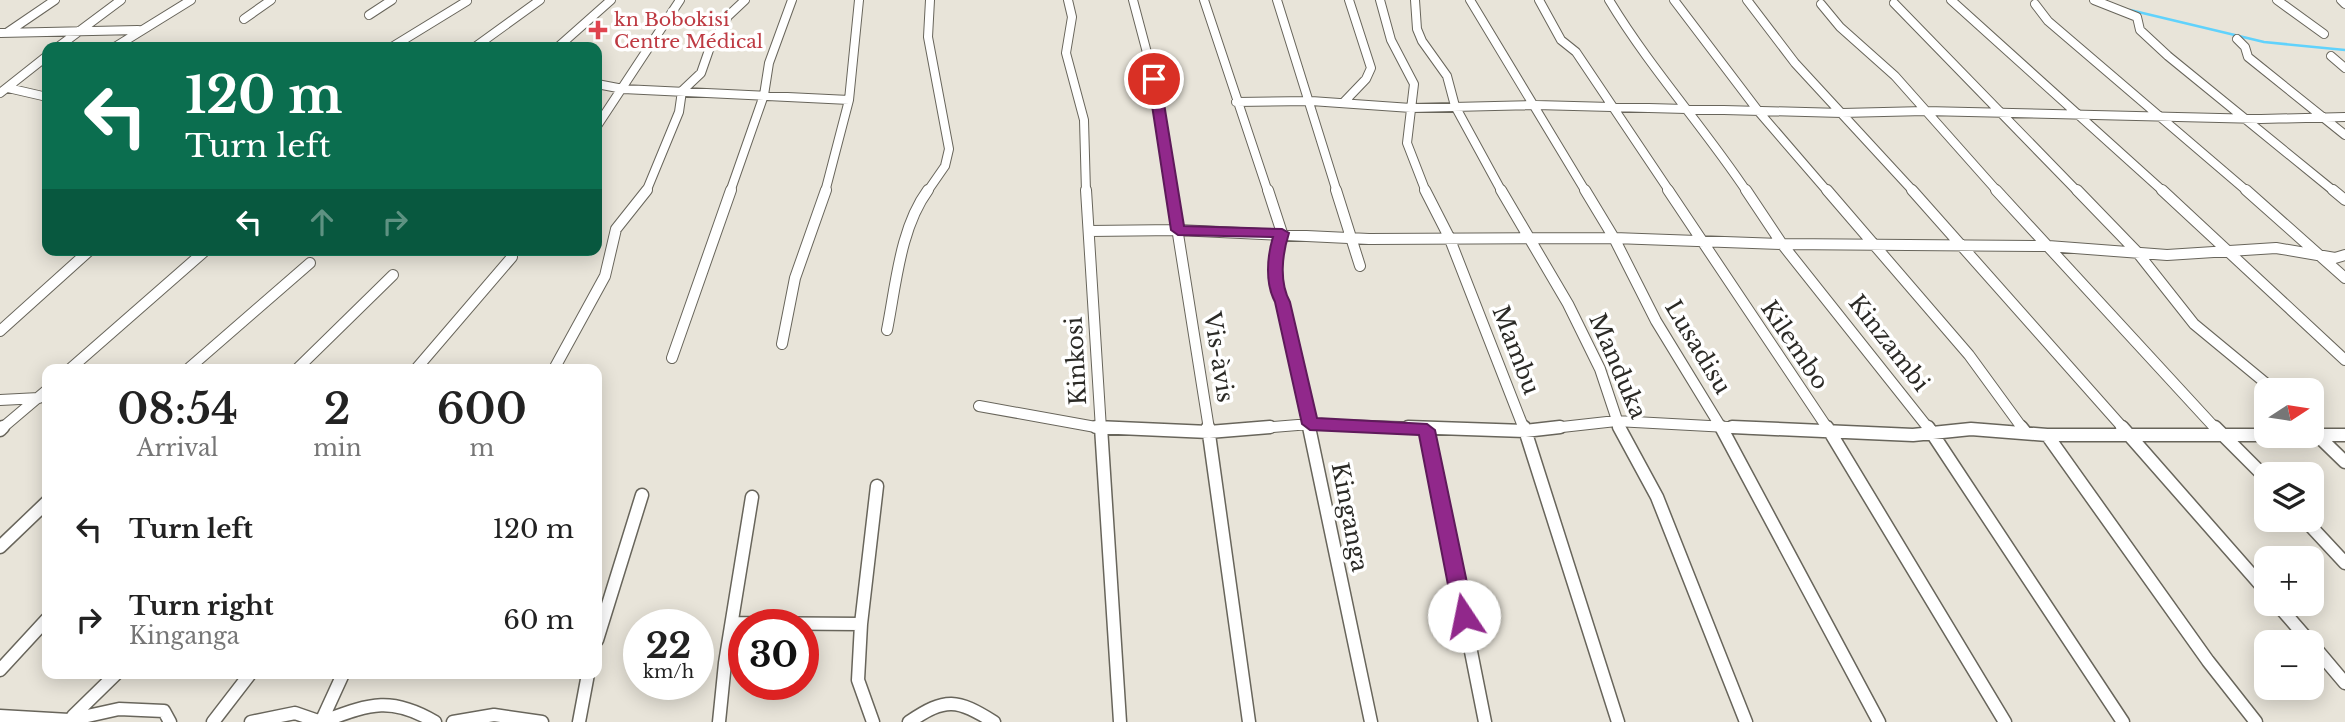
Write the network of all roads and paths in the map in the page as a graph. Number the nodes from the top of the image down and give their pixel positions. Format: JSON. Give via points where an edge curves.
{"nodes":[{"id":1,"x":55,"y":0,"type":"edge"},
{"id":2,"x":121,"y":0,"type":"edge"},
{"id":3,"x":191,"y":0,"type":"edge"},
{"id":4,"x":271,"y":0,"type":"edge"},
{"id":5,"x":392,"y":0,"type":"edge"},
{"id":6,"x":540,"y":0,"type":"edge"},
{"id":7,"x":611,"y":0,"type":"edge"},
{"id":8,"x":680,"y":0,"type":"edge"},
{"id":9,"x":746,"y":0,"type":"edge"},
{"id":10,"x":792,"y":0,"type":"edge"},
{"id":11,"x":859,"y":0,"type":"edge"},
{"id":12,"x":930,"y":0,"type":"edge"},
{"id":13,"x":1068,"y":0,"type":"edge"},
{"id":14,"x":1133,"y":0,"type":"edge"},
{"id":15,"x":1205,"y":0,"type":"edge"},
{"id":16,"x":1277,"y":0,"type":"edge"},
{"id":17,"x":1349,"y":0,"type":"edge"},
{"id":18,"x":1380,"y":0,"type":"edge"},
{"id":19,"x":1415,"y":0,"type":"edge"},
{"id":20,"x":1470,"y":0,"type":"edge"},
{"id":21,"x":1539,"y":0,"type":"edge"},
{"id":22,"x":1609,"y":0,"type":"edge"},
{"id":23,"x":1674,"y":0,"type":"edge"},
{"id":24,"x":1747,"y":0,"type":"edge"},
{"id":25,"x":1951,"y":0,"type":"edge"},
{"id":26,"x":2094,"y":0,"type":"edge"},
{"id":27,"x":2277,"y":0,"type":"edge"},
{"id":28,"x":2341,"y":0,"type":"edge"},
{"id":29,"x":467,"y":1,"type":"edge"},
{"id":30,"x":1894,"y":3,"type":"dead end"},
{"id":31,"x":1821,"y":4,"type":"dead end"},
{"id":32,"x":2035,"y":4,"type":"dead end"},
{"id":33,"x":2345,"y":4,"type":"edge"},
{"id":34,"x":369,"y":15,"type":"dead end"},
{"id":35,"x":244,"y":19,"type":"dead end"},
{"id":36,"x":79,"y":30,"type":"junction"},
{"id":37,"x":138,"y":30,"type":"junction"},
{"id":38,"x":3,"y":34,"type":"edge"},
{"id":39,"x":2324,"y":34,"type":"dead end"},
{"id":40,"x":2237,"y":39,"type":"dead end"},
{"id":41,"x":64,"y":42,"type":"edge"},
{"id":42,"x":122,"y":42,"type":"edge"},
{"id":43,"x":400,"y":42,"type":"edge"},
{"id":44,"x":482,"y":42,"type":"edge"},
{"id":45,"x":564,"y":42,"type":"edge"},
{"id":46,"x":2331,"y":56,"type":"dead end"},
{"id":47,"x":42,"y":60,"type":"edge"},
{"id":48,"x":2345,"y":68,"type":"edge"},
{"id":49,"x":602,"y":84,"type":"edge"},
{"id":50,"x":623,"y":89,"type":"junction"},
{"id":51,"x":4,"y":90,"type":"edge"},
{"id":52,"x":682,"y":91,"type":"junction"},
{"id":53,"x":764,"y":95,"type":"junction"},
{"id":54,"x":42,"y":96,"type":"edge"},
{"id":55,"x":849,"y":100,"type":"junction"},
{"id":56,"x":1311,"y":101,"type":"junction"},
{"id":57,"x":1236,"y":102,"type":"junction"},
{"id":58,"x":1343,"y":103,"type":"junction"},
{"id":59,"x":1536,"y":105,"type":"junction"},
{"id":60,"x":1455,"y":106,"type":"junction"},
{"id":61,"x":1411,"y":108,"type":"junction"},
{"id":62,"x":1613,"y":110,"type":"junction"},
{"id":63,"x":1689,"y":111,"type":"junction"},
{"id":64,"x":1925,"y":111,"type":"junction"},
{"id":65,"x":1759,"y":112,"type":"junction"},
{"id":66,"x":1842,"y":113,"type":"junction"},
{"id":67,"x":2001,"y":113,"type":"junction"},
{"id":68,"x":2078,"y":113,"type":"junction"},
{"id":69,"x":2159,"y":115,"type":"junction"},
{"id":70,"x":2319,"y":116,"type":"junction"},
{"id":71,"x":2345,"y":117,"type":"edge"},
{"id":72,"x":2244,"y":118,"type":"junction"},
{"id":73,"x":602,"y":119,"type":"edge"},
{"id":74,"x":2345,"y":135,"type":"edge"},
{"id":75,"x":2345,"y":200,"type":"edge"},
{"id":76,"x":1178,"y":230,"type":"junction"},
{"id":77,"x":1089,"y":232,"type":"junction"},
{"id":78,"x":1282,"y":233,"type":"junction"},
{"id":79,"x":1449,"y":237,"type":"junction"},
{"id":80,"x":1527,"y":237,"type":"junction"},
{"id":81,"x":1353,"y":238,"type":"junction"},
{"id":82,"x":1614,"y":238,"type":"junction"},
{"id":83,"x":1700,"y":239,"type":"junction"},
{"id":84,"x":1782,"y":243,"type":"junction"},
{"id":85,"x":1870,"y":244,"type":"junction"},
{"id":86,"x":1957,"y":245,"type":"junction"},
{"id":87,"x":2048,"y":246,"type":"junction"},
{"id":88,"x":2226,"y":251,"type":"junction"},
{"id":89,"x":2137,"y":252,"type":"junction"},
{"id":90,"x":2317,"y":254,"type":"junction"},
{"id":91,"x":83,"y":256,"type":"edge"},
{"id":92,"x":200,"y":256,"type":"edge"},
{"id":93,"x":2345,"y":256,"type":"edge"},
{"id":94,"x":512,"y":257,"type":"dead end"},
{"id":95,"x":310,"y":263,"type":"dead end"},
{"id":96,"x":1360,"y":266,"type":"dead end"},
{"id":97,"x":393,"y":275,"type":"dead end"},
{"id":98,"x":2345,"y":278,"type":"edge"},
{"id":99,"x":887,"y":330,"type":"dead end"},
{"id":100,"x":0,"y":331,"type":"edge"},
{"id":101,"x":782,"y":344,"type":"dead end"},
{"id":102,"x":671,"y":358,"type":"dead end"},
{"id":103,"x":2345,"y":360,"type":"edge"},
{"id":104,"x":77,"y":364,"type":"edge"},
{"id":105,"x":194,"y":364,"type":"edge"},
{"id":106,"x":302,"y":364,"type":"edge"},
{"id":107,"x":420,"y":364,"type":"edge"},
{"id":108,"x":557,"y":364,"type":"edge"},
{"id":109,"x":2259,"y":378,"type":"edge"},
{"id":110,"x":42,"y":398,"type":"edge"},
{"id":111,"x":42,"y":399,"type":"edge"},
{"id":112,"x":0,"y":400,"type":"edge"},
{"id":113,"x":979,"y":406,"type":"dead end"},
{"id":114,"x":1616,"y":421,"type":"junction"},
{"id":115,"x":1310,"y":424,"type":"junction"},
{"id":116,"x":1720,"y":426,"type":"junction"},
{"id":117,"x":1101,"y":428,"type":"junction"},
{"id":118,"x":0,"y":430,"type":"edge"},
{"id":119,"x":1427,"y":430,"type":"junction"},
{"id":120,"x":1829,"y":430,"type":"junction"},
{"id":121,"x":1525,"y":431,"type":"junction"},
{"id":122,"x":1931,"y":431,"type":"junction"},
{"id":123,"x":1209,"y":432,"type":"junction"},
{"id":124,"x":2025,"y":432,"type":"junction"},
{"id":125,"x":2324,"y":434,"type":"edge"},
{"id":126,"x":2047,"y":435,"type":"junction"},
{"id":127,"x":2254,"y":435,"type":"edge"},
{"id":128,"x":2345,"y":435,"type":"edge"},
{"id":129,"x":2133,"y":436,"type":"junction"},
{"id":130,"x":2223,"y":436,"type":"junction"},
{"id":131,"x":2324,"y":443,"type":"edge"},
{"id":132,"x":2345,"y":462,"type":"edge"},
{"id":133,"x":2254,"y":466,"type":"edge"},
{"id":134,"x":877,"y":486,"type":"dead end"},
{"id":135,"x":642,"y":495,"type":"dead end"},
{"id":136,"x":752,"y":497,"type":"dead end"},
{"id":137,"x":42,"y":507,"type":"edge"},
{"id":138,"x":2316,"y":532,"type":"edge"},
{"id":139,"x":0,"y":547,"type":"edge"},
{"id":140,"x":2345,"y":563,"type":"edge"},
{"id":141,"x":2254,"y":578,"type":"edge"},
{"id":142,"x":734,"y":609,"type":"edge"},
{"id":143,"x":2287,"y":616,"type":"edge"},
{"id":144,"x":42,"y":624,"type":"edge"},
{"id":145,"x":602,"y":624,"type":"edge"},
{"id":146,"x":819,"y":624,"type":"edge"},
{"id":147,"x":861,"y":624,"type":"junction"},
{"id":148,"x":2300,"y":630,"type":"edge"},
{"id":149,"x":728,"y":653,"type":"edge"},
{"id":150,"x":2324,"y":658,"type":"edge"},
{"id":151,"x":0,"y":670,"type":"edge"},
{"id":152,"x":111,"y":679,"type":"edge"},
{"id":153,"x":246,"y":679,"type":"edge"},
{"id":154,"x":341,"y":679,"type":"edge"},
{"id":155,"x":587,"y":679,"type":"edge"},
{"id":156,"x":2345,"y":683,"type":"edge"},
{"id":157,"x":0,"y":716,"type":"edge"},
{"id":158,"x":69,"y":721,"type":"edge"},
{"id":159,"x":170,"y":722,"type":"edge"},
{"id":160,"x":213,"y":722,"type":"edge"},
{"id":161,"x":251,"y":722,"type":"edge"},
{"id":162,"x":321,"y":722,"type":"edge"},
{"id":163,"x":435,"y":722,"type":"edge"},
{"id":164,"x":453,"y":722,"type":"edge"},
{"id":165,"x":542,"y":722,"type":"edge"},
{"id":166,"x":579,"y":722,"type":"edge"},
{"id":167,"x":719,"y":722,"type":"edge"},
{"id":168,"x":873,"y":722,"type":"edge"},
{"id":169,"x":909,"y":722,"type":"edge"},
{"id":170,"x":994,"y":722,"type":"edge"},
{"id":171,"x":1120,"y":722,"type":"edge"},
{"id":172,"x":1250,"y":722,"type":"edge"},
{"id":173,"x":1371,"y":722,"type":"edge"},
{"id":174,"x":1485,"y":722,"type":"edge"},
{"id":175,"x":1618,"y":722,"type":"edge"},
{"id":176,"x":1746,"y":722,"type":"edge"},
{"id":177,"x":1880,"y":722,"type":"edge"},
{"id":178,"x":2006,"y":722,"type":"edge"},
{"id":179,"x":2123,"y":722,"type":"edge"},
{"id":180,"x":2256,"y":722,"type":"edge"}],
"edges":[{"from":1,"to":38,"type":"street"},
{"from":2,"to":36,"type":"street"},
{"from":3,"to":37,"type":"street"},
{"from":4,"to":35,"type":"street"},
{"from":5,"to":34,"type":"street"},
{"from":6,"to":44,"type":"street"},
{"from":7,"to":45,"type":"street"},
{"from":8,"to":50,"type":"street"},
{"from":9,"to":52,"type":"street","via":[[728,16],[701,73]]},
{"from":10,"to":53,"type":"street","via":[[769,63]]},
{"from":11,"to":55,"type":"street"},
{"from":12,"to":99,"type":"street","via":[[926,26],[949,151],[939,179],[918,206]]},
{"from":13,"to":77,"type":"street","name":"Kinkosi","via":[[1071,23],[1066,52],[1084,120]]},
{"from":14,"to":76,"type":"street","name":"Vis-àvis","via":[[1154,79]]},
{"from":15,"to":57,"type":"street","name":"Kinganga"},
{"from":16,"to":56,"type":"street"},
{"from":17,"to":58,"type":"street","via":[[1371,68]]},
{"from":18,"to":61,"type":"street","name":"Mambu","via":[[1391,40],[1414,84]]},
{"from":19,"to":60,"type":"street","name":"Manduka","via":[[1417,29],[1447,76]]},
{"from":20,"to":59,"type":"street","name":"Lusadisu"},
{"from":21,"to":62,"type":"street","name":"Kilembo","via":[[1561,40],[1576,52]]},
{"from":22,"to":63,"type":"street","name":"Kinzambi","via":[[1632,38]]},
{"from":23,"to":65,"type":"street"},
{"from":24,"to":66,"type":"street","via":[[1773,38]]},
{"from":25,"to":68,"type":"street"},
{"from":26,"to":72,"type":"street","via":[[2137,17],[2140,30]]},
{"from":27,"to":39,"type":"street"},
{"from":28,"to":33,"type":"street"},
{"from":29,"to":43,"type":"street"},
{"from":30,"to":67,"type":"street"},
{"from":31,"to":64,"type":"street"},
{"from":32,"to":69,"type":"street","via":[[2048,21]]},
{"from":36,"to":37,"type":"street"},
{"from":36,"to":38,"type":"street"},
{"from":36,"to":41,"type":"street"},
{"from":37,"to":42,"type":"street"},
{"from":40,"to":70,"type":"street","via":[[2248,57]]},
{"from":46,"to":48,"type":"street"},
{"from":47,"to":51,"type":"street"},
{"from":49,"to":50,"type":"street"},
{"from":50,"to":52,"type":"street"},
{"from":50,"to":73,"type":"street"},
{"from":51,"to":54,"type":"street"},
{"from":52,"to":53,"type":"street"},
{"from":52,"to":108,"type":"street","via":[[679,113],[646,193],[616,229],[605,276]]},
{"from":53,"to":55,"type":"street"},
{"from":53,"to":102,"type":"street"},
{"from":55,"to":101,"type":"street","via":[[828,184],[794,278]]},
{"from":56,"to":57,"type":"street"},
{"from":56,"to":58,"type":"street"},
{"from":56,"to":81,"type":"street"},
{"from":57,"to":78,"type":"street","name":"Kinganga"},
{"from":58,"to":61,"type":"street"},
{"from":59,"to":60,"type":"street"},
{"from":59,"to":62,"type":"street"},
{"from":59,"to":82,"type":"street","name":"Lusadisu"},
{"from":60,"to":61,"type":"street"},
{"from":60,"to":80,"type":"street","name":"Manduka"},
{"from":61,"to":79,"type":"street","name":"Mambu","via":[[1406,143]]},
{"from":62,"to":63,"type":"street"},
{"from":62,"to":83,"type":"street","name":"Kilembo"},
{"from":63,"to":65,"type":"street"},
{"from":63,"to":84,"type":"street","name":"Kinzambi"},
{"from":64,"to":66,"type":"street"},
{"from":64,"to":67,"type":"street"},
{"from":64,"to":87,"type":"street"},
{"from":65,"to":66,"type":"street"},
{"from":65,"to":85,"type":"street"},
{"from":66,"to":86,"type":"street"},
{"from":67,"to":68,"type":"street"},
{"from":67,"to":89,"type":"street"},
{"from":68,"to":69,"type":"street"},
{"from":68,"to":88,"type":"street"},
{"from":69,"to":72,"type":"street"},
{"from":69,"to":90,"type":"street"},
{"from":70,"to":71,"type":"street"},
{"from":70,"to":72,"type":"street"},
{"from":70,"to":74,"type":"street"},
{"from":72,"to":75,"type":"street"},
{"from":76,"to":77,"type":"street"},
{"from":76,"to":78,"type":"street"},
{"from":76,"to":123,"type":"street","name":"Vis-àvis"},
{"from":77,"to":117,"type":"street","name":"Kinkosi"},
{"from":78,"to":81,"type":"street"},
{"from":78,"to":115,"type":"street","name":"Kinganga","via":[[1276,290]]},
{"from":79,"to":80,"type":"street"},
{"from":79,"to":81,"type":"street"},
{"from":79,"to":121,"type":"street","name":"Mambu"},
{"from":80,"to":82,"type":"street"},
{"from":80,"to":114,"type":"street","name":"Manduka","via":[[1600,369]]},
{"from":81,"to":96,"type":"street"},
{"from":82,"to":83,"type":"street"},
{"from":82,"to":116,"type":"street","name":"Lusadisu","via":[[1656,321]]},
{"from":83,"to":84,"type":"street"},
{"from":83,"to":120,"type":"street","name":"Kilembo"},
{"from":84,"to":85,"type":"street"},
{"from":84,"to":122,"type":"street","name":"Kinzambi"},
{"from":85,"to":86,"type":"street"},
{"from":85,"to":124,"type":"street","via":[[1969,355]]},
{"from":86,"to":87,"type":"street"},
{"from":86,"to":129,"type":"street"},
{"from":87,"to":89,"type":"street"},
{"from":87,"to":130,"type":"street"},
{"from":88,"to":89,"type":"street"},
{"from":88,"to":90,"type":"street","via":[[2276,248]]},
{"from":88,"to":103,"type":"street"},
{"from":89,"to":109,"type":"street","via":[[2194,324]]},
{"from":90,"to":93,"type":"street"},
{"from":90,"to":98,"type":"street"},
{"from":91,"to":100,"type":"street"},
{"from":92,"to":104,"type":"street"},
{"from":94,"to":107,"type":"street"},
{"from":95,"to":105,"type":"street"},
{"from":97,"to":106,"type":"street"},
{"from":110,"to":112,"type":"street"},
{"from":111,"to":118,"type":"street"},
{"from":113,"to":117,"type":"street"},
{"from":114,"to":116,"type":"street"},
{"from":114,"to":121,"type":"street"},
{"from":114,"to":176,"type":"street","name":"Manduka","via":[[1657,496]]},
{"from":115,"to":119,"type":"street"},
{"from":115,"to":123,"type":"street"},
{"from":115,"to":173,"type":"street","name":"Kinganga"},
{"from":116,"to":120,"type":"street"},
{"from":116,"to":177,"type":"street","name":"Lusadisu"},
{"from":117,"to":123,"type":"street"},
{"from":117,"to":171,"type":"street","name":"Kinkosi"},
{"from":119,"to":121,"type":"street"},
{"from":119,"to":174,"type":"street"},
{"from":120,"to":122,"type":"street","via":[[1894,435]]},
{"from":120,"to":178,"type":"street","name":"Kilembo"},
{"from":121,"to":175,"type":"street","name":"Mambu"},
{"from":122,"to":124,"type":"street"},
{"from":122,"to":179,"type":"street","name":"Kinzambi"},
{"from":123,"to":172,"type":"street","name":"Vis-àvis"},
{"from":124,"to":126,"type":"street"},
{"from":125,"to":128,"type":"street"},
{"from":126,"to":129,"type":"street"},
{"from":126,"to":180,"type":"street"},
{"from":127,"to":130,"type":"street"},
{"from":129,"to":130,"type":"street"},
{"from":129,"to":141,"type":"street"},
{"from":130,"to":133,"type":"street"},
{"from":131,"to":132,"type":"street"},
{"from":134,"to":147,"type":"street"},
{"from":135,"to":145,"type":"street"},
{"from":136,"to":142,"type":"street"},
{"from":137,"to":139,"type":"street"},
{"from":138,"to":140,"type":"street"},
{"from":143,"to":148,"type":"street"},
{"from":144,"to":151,"type":"street"},
{"from":146,"to":147,"type":"street"},
{"from":147,"to":168,"type":"street","via":[[858,680]]},
{"from":149,"to":167,"type":"street"},
{"from":150,"to":156,"type":"street"},
{"from":152,"to":158,"type":"street"},
{"from":153,"to":160,"type":"street"},
{"from":154,"to":162,"type":"street"},
{"from":155,"to":166,"type":"street"},
{"from":157,"to":158,"type":"street"},
{"from":158,"to":159,"type":"street","via":[[99,711],[131,708],[164,711]]},
{"from":161,"to":162,"type":"street","via":[[299,712]]},
{"from":162,"to":163,"type":"street","via":[[380,701],[410,708]]},
{"from":164,"to":165,"type":"street","via":[[494,715]]},
{"from":169,"to":170,"type":"street","via":[[929,705],[957,702]]}]}
